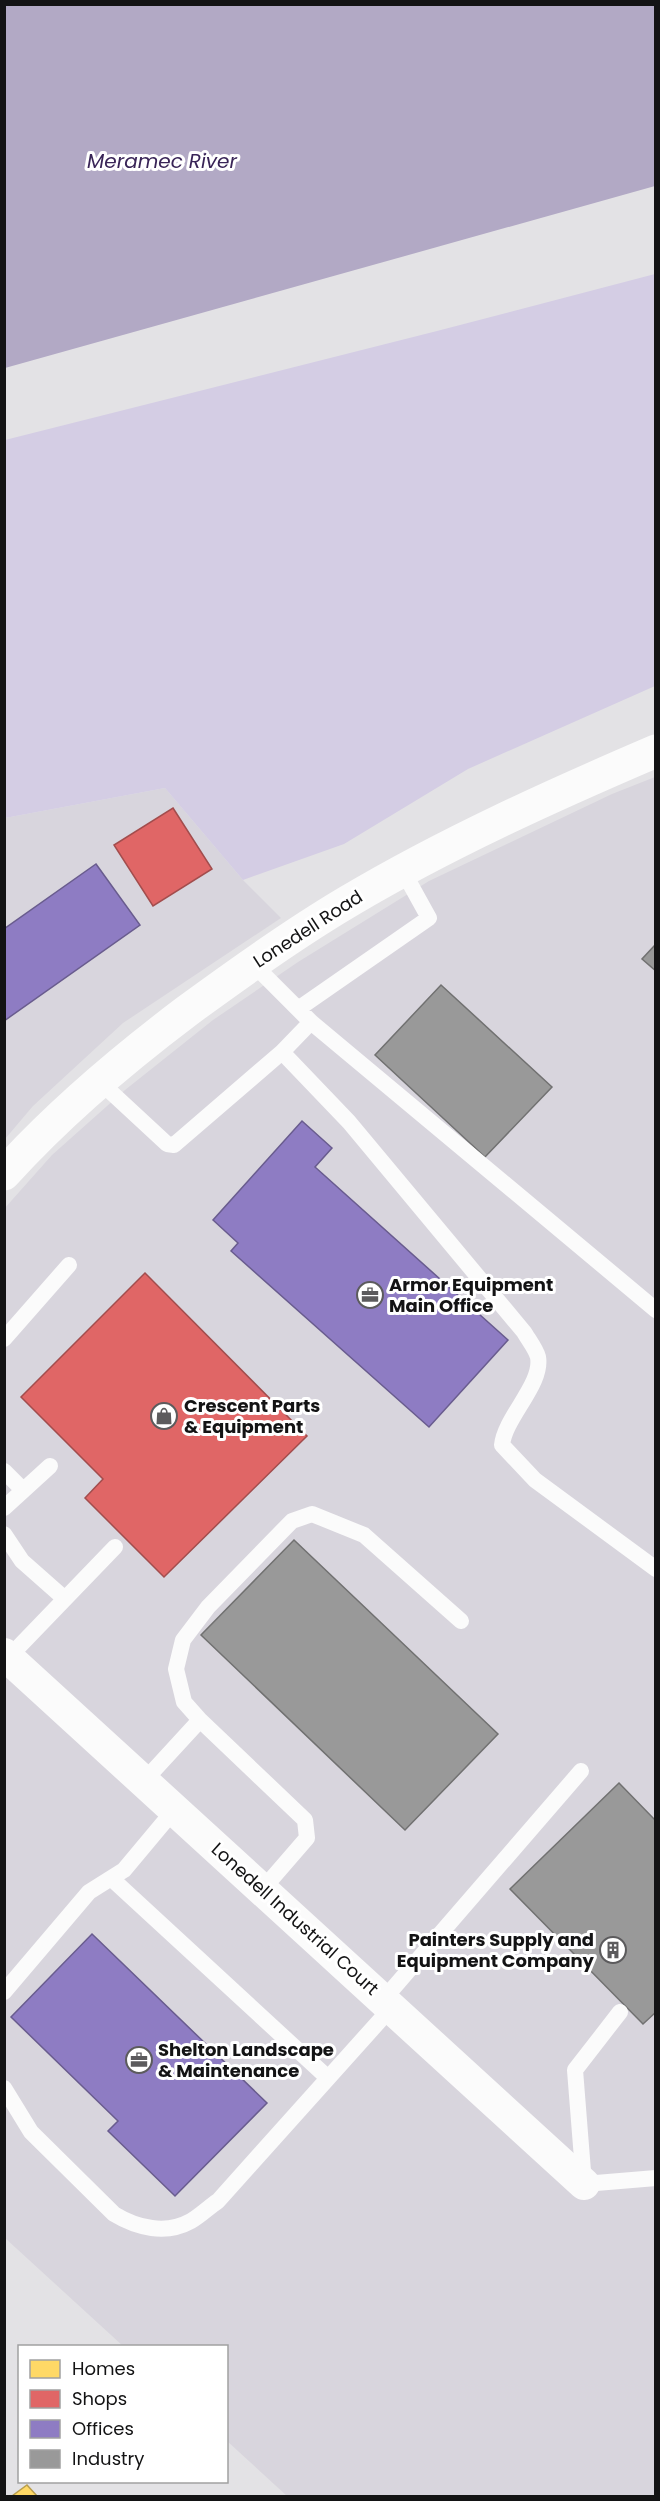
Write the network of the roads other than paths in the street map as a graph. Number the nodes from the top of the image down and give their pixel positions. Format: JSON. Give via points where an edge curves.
{"nodes":[{"id":1,"x":656,"y":751,"type":"edge"},
{"id":2,"x":403,"y":871,"type":"junction"},
{"id":3,"x":253,"y":964,"type":"junction"},
{"id":4,"x":298,"y":1009,"type":"junction"},
{"id":5,"x":311,"y":1022,"type":"junction"},
{"id":6,"x":282,"y":1052,"type":"junction"},
{"id":7,"x":99,"y":1081,"type":"junction"},
{"id":8,"x":4,"y":1174,"type":"edge"},
{"id":9,"x":69,"y":1265,"type":"dead end"},
{"id":10,"x":656,"y":1310,"type":"edge"},
{"id":11,"x":4,"y":1339,"type":"edge"},
{"id":12,"x":50,"y":1466,"type":"dead end"},
{"id":13,"x":4,"y":1471,"type":"edge"},
{"id":14,"x":23,"y":1490,"type":"junction"},
{"id":15,"x":4,"y":1508,"type":"edge"},
{"id":16,"x":4,"y":1534,"type":"edge"},
{"id":17,"x":115,"y":1547,"type":"dead end"},
{"id":18,"x":656,"y":1569,"type":"edge"},
{"id":19,"x":65,"y":1599,"type":"junction"},
{"id":20,"x":461,"y":1621,"type":"dead end"},
{"id":21,"x":6,"y":1656,"type":"edge"},
{"id":22,"x":200,"y":1720,"type":"junction"},
{"id":23,"x":581,"y":1771,"type":"dead end"},
{"id":24,"x":144,"y":1780,"type":"junction"},
{"id":25,"x":175,"y":1809,"type":"junction"},
{"id":26,"x":112,"y":1879,"type":"junction"},
{"id":27,"x":262,"y":1890,"type":"junction"},
{"id":28,"x":4,"y":1992,"type":"edge"},
{"id":29,"x":387,"y":2004,"type":"junction"},
{"id":30,"x":620,"y":2012,"type":"dead end"},
{"id":31,"x":328,"y":2078,"type":"junction"},
{"id":32,"x":4,"y":2088,"type":"edge"},
{"id":33,"x":656,"y":2178,"type":"edge"},
{"id":34,"x":584,"y":2184,"type":"junction"}],
"edges":[{"from":1,"to":2,"type":"street","name":"Lonedell Road","via":[[500,820]]},
{"from":2,"to":3,"type":"street","name":"Lonedell Road"},
{"from":2,"to":4,"type":"lane","via":[[429,918]]},
{"from":3,"to":4,"type":"lane"},
{"from":3,"to":7,"type":"street","name":"Lonedell Road"},
{"from":4,"to":5,"type":"lane"},
{"from":5,"to":6,"type":"lane"},
{"from":5,"to":10,"type":"lane"},
{"from":6,"to":7,"type":"lane","via":[[174,1145],[167,1144]]},
{"from":6,"to":18,"type":"lane","via":[[349,1122],[524,1332],[538,1358],[537,1366],[533,1382],[503,1434],[502,1445],[535,1480]]},
{"from":7,"to":8,"type":"street","name":"Lonedell Road"},
{"from":9,"to":11,"type":"lane"},
{"from":12,"to":14,"type":"lane"},
{"from":13,"to":14,"type":"lane"},
{"from":14,"to":15,"type":"lane"},
{"from":16,"to":19,"type":"lane","via":[[22,1561]]},
{"from":17,"to":19,"type":"lane"},
{"from":19,"to":21,"type":"lane"},
{"from":20,"to":22,"type":"lane","via":[[364,1535],[312,1514],[303,1516],[292,1521],[216,1599],[183,1640],[176,1669],[184,1702]]},
{"from":21,"to":24,"type":"street","name":"Lonedell Industrial Court"},
{"from":22,"to":24,"type":"lane"},
{"from":22,"to":27,"type":"lane","via":[[304,1820],[307,1838]]},
{"from":23,"to":29,"type":"lane"},
{"from":24,"to":25,"type":"street","name":"Lonedell Industrial Court"},
{"from":25,"to":26,"type":"lane"},
{"from":25,"to":27,"type":"street","name":"Lonedell Industrial Court"},
{"from":26,"to":28,"type":"lane","via":[[89,1892]]},
{"from":26,"to":31,"type":"lane"},
{"from":27,"to":29,"type":"street","name":"Lonedell Industrial Court"},
{"from":29,"to":31,"type":"lane"},
{"from":29,"to":34,"type":"street","name":"Lonedell Industrial Court"},
{"from":30,"to":34,"type":"lane","via":[[575,2070]]},
{"from":31,"to":32,"type":"lane","via":[[218,2201],[190,2222],[161,2229],[138,2226],[114,2214],[31,2132]]},
{"from":33,"to":34,"type":"lane"}]}
